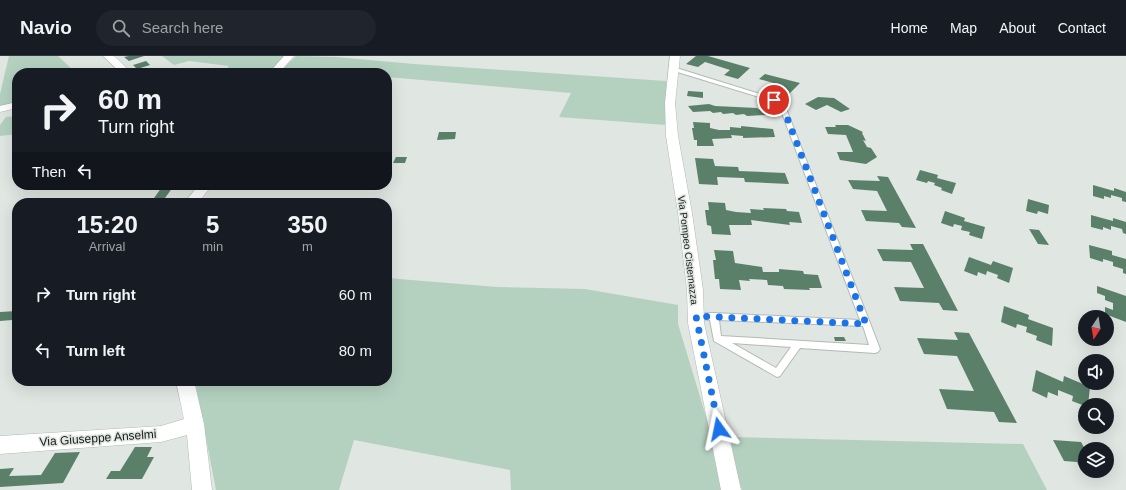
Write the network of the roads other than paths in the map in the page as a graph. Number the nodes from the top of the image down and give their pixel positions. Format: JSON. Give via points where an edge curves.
{"nodes":[{"id":1,"x":108,"y":56,"type":"edge"},
{"id":2,"x":289,"y":56,"type":"edge"},
{"id":3,"x":674,"y":62,"type":"edge"},
{"id":4,"x":121,"y":68,"type":"edge"},
{"id":5,"x":278,"y":68,"type":"edge"},
{"id":6,"x":12,"y":106,"type":"edge"},
{"id":7,"x":0,"y":110,"type":"edge"},
{"id":8,"x":202,"y":190,"type":"edge"},
{"id":9,"x":196,"y":198,"type":"edge"},
{"id":10,"x":696,"y":316,"type":"junction"},
{"id":11,"x":714,"y":316,"type":"junction"},
{"id":12,"x":866,"y":324,"type":"junction"},
{"id":13,"x":717,"y":339,"type":"junction"},
{"id":14,"x":798,"y":344,"type":"junction"},
{"id":15,"x":186,"y":386,"type":"edge"},
{"id":16,"x":195,"y":424,"type":"junction"},
{"id":17,"x":0,"y":445,"type":"edge"},
{"id":18,"x":202,"y":490,"type":"edge"},
{"id":19,"x":731,"y":490,"type":"edge"}],
"edges":[{"from":1,"to":4,"type":"street"},
{"from":2,"to":5,"type":"street"},
{"from":3,"to":10,"type":"street","name":"Via Pompeo Cisternazza","via":[[670,103],[672,136],[685,213]]},
{"from":3,"to":12,"type":"lane","via":[[774,100],[783,107]]},
{"from":6,"to":7,"type":"street"},
{"from":8,"to":9,"type":"street"},
{"from":10,"to":11,"type":"lane"},
{"from":10,"to":19,"type":"street","name":"Via Pompeo Cisternazza"},
{"from":11,"to":12,"type":"lane"},
{"from":11,"to":13,"type":"lane"},
{"from":12,"to":14,"type":"lane","via":[[875,349]]},
{"from":13,"to":14,"type":"lane"},
{"from":13,"to":14,"type":"lane","via":[[777,373]]},
{"from":15,"to":16,"type":"street"},
{"from":16,"to":17,"type":"street","name":"Via Giuseppe Anselmi","via":[[161,434]]},
{"from":16,"to":18,"type":"street"}]}
